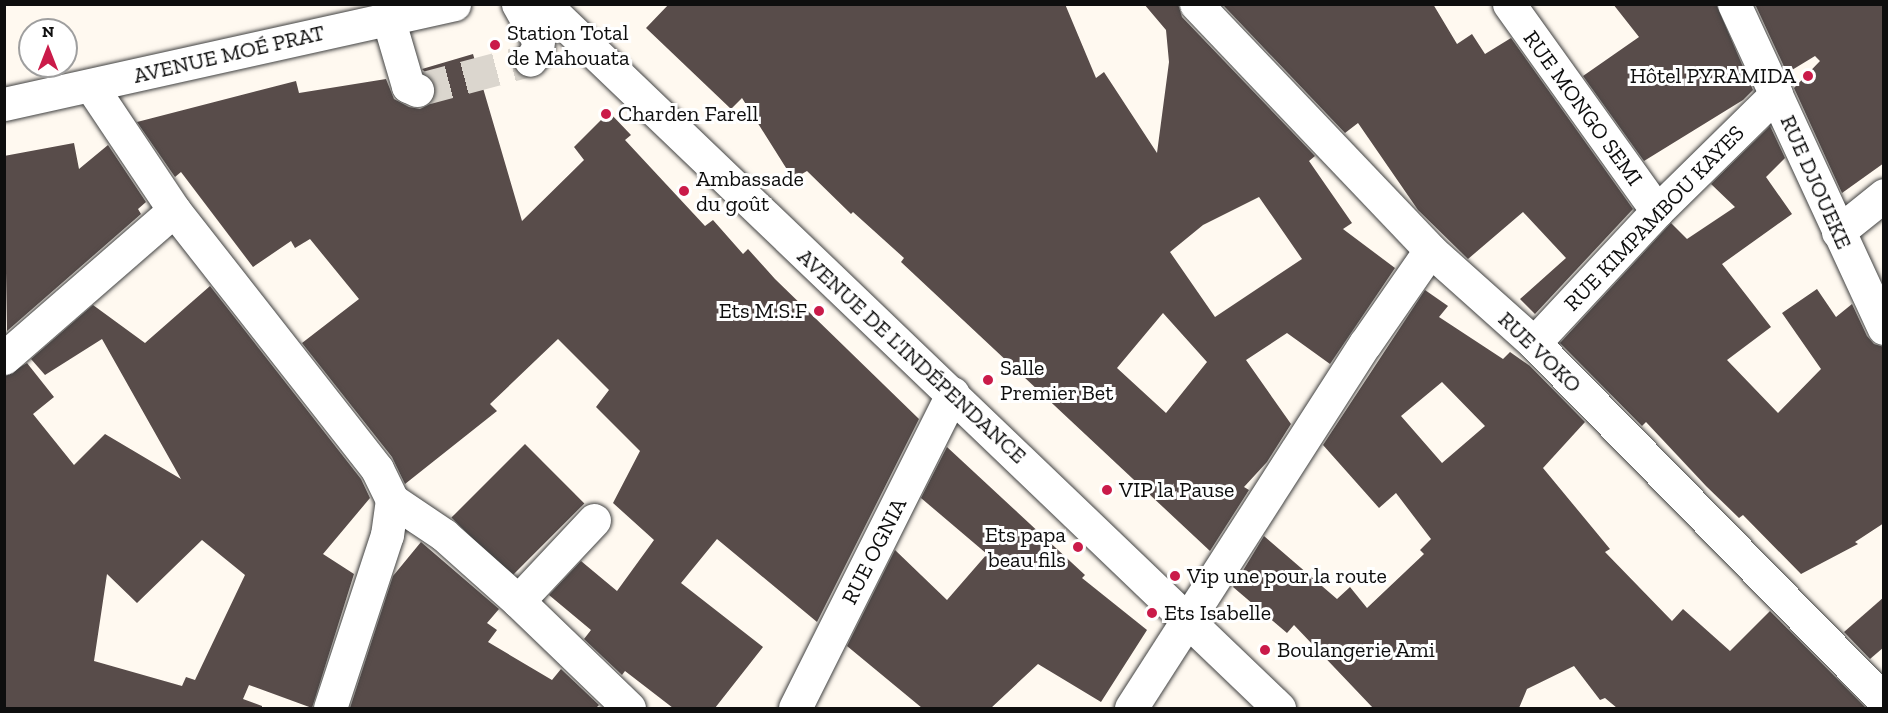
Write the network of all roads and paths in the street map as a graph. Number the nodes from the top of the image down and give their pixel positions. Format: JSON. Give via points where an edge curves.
{"nodes":[{"id":1,"x":454,"y":4,"type":"edge"},
{"id":2,"x":518,"y":4,"type":"edge"},
{"id":3,"x":544,"y":4,"type":"edge"},
{"id":4,"x":1196,"y":4,"type":"edge"},
{"id":5,"x":1509,"y":4,"type":"edge"},
{"id":6,"x":1734,"y":4,"type":"edge"},
{"id":7,"x":388,"y":18,"type":"junction"},
{"id":8,"x":530,"y":60,"type":"dead end"},
{"id":9,"x":91,"y":86,"type":"junction"},
{"id":10,"x":417,"y":90,"type":"dead end"},
{"id":11,"x":1776,"y":94,"type":"junction"},
{"id":12,"x":4,"y":104,"type":"edge"},
{"id":13,"x":1884,"y":195,"type":"edge"},
{"id":14,"x":174,"y":210,"type":"junction"},
{"id":15,"x":1658,"y":211,"type":"junction"},
{"id":16,"x":1838,"y":232,"type":"junction"},
{"id":17,"x":1430,"y":250,"type":"junction"},
{"id":18,"x":1884,"y":328,"type":"edge"},
{"id":19,"x":1534,"y":344,"type":"junction"},
{"id":20,"x":4,"y":358,"type":"edge"},
{"id":21,"x":953,"y":393,"type":"junction"},
{"id":22,"x":392,"y":500,"type":"junction"},
{"id":23,"x":594,"y":520,"type":"dead end"},
{"id":24,"x":518,"y":602,"type":"junction"},
{"id":25,"x":1187,"y":618,"type":"junction"},
{"id":26,"x":1884,"y":700,"type":"edge"},
{"id":27,"x":330,"y":708,"type":"edge"},
{"id":28,"x":629,"y":708,"type":"edge"},
{"id":29,"x":795,"y":708,"type":"edge"},
{"id":30,"x":1131,"y":708,"type":"edge"},
{"id":31,"x":1279,"y":708,"type":"edge"}],
"edges":[{"from":1,"to":7,"type":"street","name":"AVENUE MOÉ PRAT"},
{"from":2,"to":8,"type":"street","via":[[538,40],[537,51]]},
{"from":3,"to":21,"type":"street","name":"AVENUE DE L'INDÉPENDANCE","via":[[777,230]]},
{"from":4,"to":17,"type":"street","name":"RUE VOKO"},
{"from":5,"to":15,"type":"street","name":"RUE MONGO SEMI"},
{"from":6,"to":11,"type":"street","name":"RUE DJOUEKE"},
{"from":7,"to":9,"type":"street","name":"AVENUE MOÉ PRAT"},
{"from":7,"to":10,"type":"street","via":[[408,86]]},
{"from":9,"to":12,"type":"street","name":"AVENUE MOÉ PRAT"},
{"from":9,"to":14,"type":"street"},
{"from":11,"to":15,"type":"street","name":"RUE KIMPAMBOU KAYES"},
{"from":11,"to":16,"type":"street","name":"RUE DJOUEKE"},
{"from":13,"to":16,"type":"street"},
{"from":14,"to":20,"type":"street"},
{"from":14,"to":22,"type":"street","via":[[377,469]]},
{"from":15,"to":19,"type":"street","name":"RUE KIMPAMBOU KAYES"},
{"from":16,"to":18,"type":"street","name":"RUE DJOUEKE"},
{"from":17,"to":19,"type":"street","name":"RUE VOKO"},
{"from":17,"to":25,"type":"street"},
{"from":19,"to":26,"type":"street","name":"RUE VOKO"},
{"from":21,"to":25,"type":"street","name":"AVENUE DE L'INDÉPENDANCE"},
{"from":21,"to":29,"type":"street","name":"RUE OGNIA"},
{"from":22,"to":24,"type":"street","via":[[444,535]]},
{"from":22,"to":27,"type":"street","via":[[387,535]]},
{"from":23,"to":24,"type":"street"},
{"from":24,"to":28,"type":"street"},
{"from":25,"to":30,"type":"street"},
{"from":25,"to":31,"type":"street","name":"AVENUE DE L'INDÉPENDANCE"}]}
